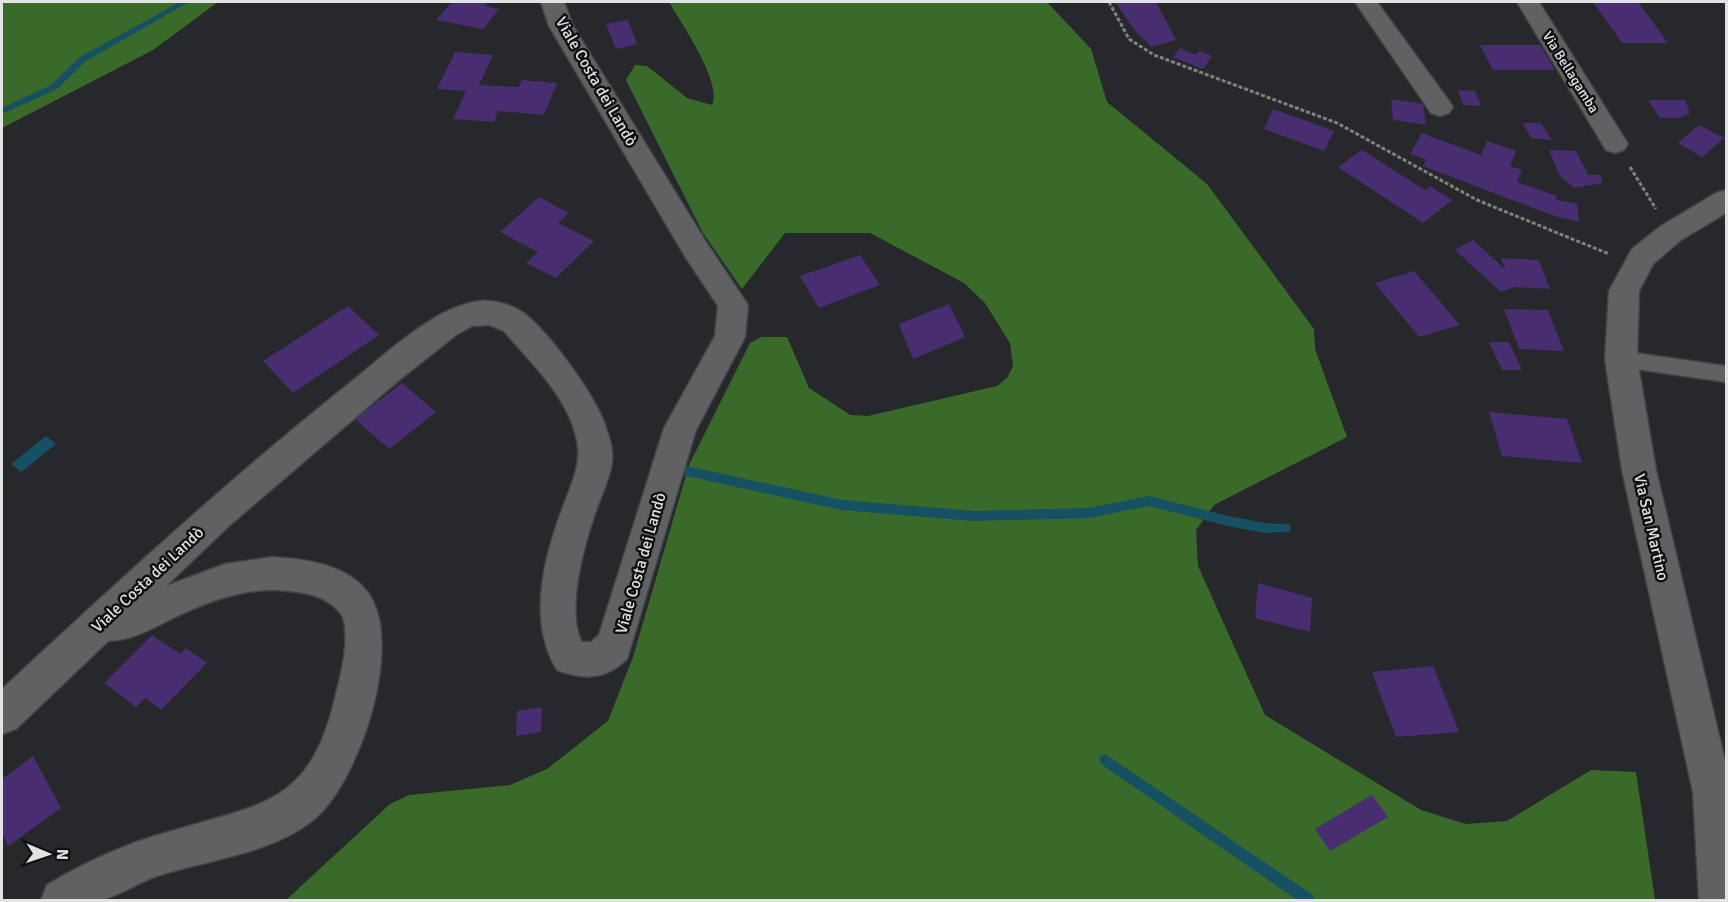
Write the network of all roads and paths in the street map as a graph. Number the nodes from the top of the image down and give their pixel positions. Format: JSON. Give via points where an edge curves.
{"nodes":[{"id":1,"x":553,"y":2,"type":"edge"},
{"id":2,"x":1109,"y":2,"type":"edge"},
{"id":3,"x":1366,"y":2,"type":"edge"},
{"id":4,"x":1528,"y":2,"type":"edge"},
{"id":5,"x":1440,"y":107,"type":"dead end"},
{"id":6,"x":1615,"y":144,"type":"joint"},
{"id":7,"x":1725,"y":202,"type":"edge"},
{"id":8,"x":1671,"y":233,"type":"junction"},
{"id":9,"x":1637,"y":266,"type":"junction"},
{"id":10,"x":1621,"y":359,"type":"junction"},
{"id":11,"x":1726,"y":374,"type":"edge"},
{"id":12,"x":98,"y":624,"type":"junction"},
{"id":13,"x":2,"y":715,"type":"edge"},
{"id":14,"x":62,"y":900,"type":"edge"},
{"id":15,"x":1720,"y":900,"type":"edge"}],
"edges":[{"from":1,"to":12,"type":"street","name":"Viale Costa dei Landò","via":[[567,36],[696,250],[734,304],[730,337],[680,428],[615,646],[598,659],[588,661],[570,657],[560,642],[558,598],[575,521],[597,458],[583,407],[515,323],[506,316],[482,312],[445,327],[311,432]]},
{"from":2,"to":9,"type":"path","via":[[1129,39],[1154,56],[1337,123],[1477,200]]},
{"from":3,"to":5,"type":"street"},
{"from":4,"to":6,"type":"street","name":"Via Bellagamba"},
{"from":6,"to":8,"type":"path"},
{"from":7,"to":8,"type":"street","name":"Via San Martino"},
{"from":8,"to":9,"type":"street","name":"Via San Martino"},
{"from":9,"to":10,"type":"street","name":"Via San Martino","via":[[1624,291]]},
{"from":10,"to":11,"type":"lane"},
{"from":10,"to":15,"type":"street","name":"Via San Martino","via":[[1639,470],[1713,792]]},
{"from":12,"to":13,"type":"street","name":"Viale Costa dei Landò"},
{"from":12,"to":14,"type":"street","via":[[118,624],[232,579],[282,573],[312,577],[339,588],[355,602],[364,628],[360,673],[338,755],[323,781],[295,808],[254,828],[166,852],[93,880]]}]}
